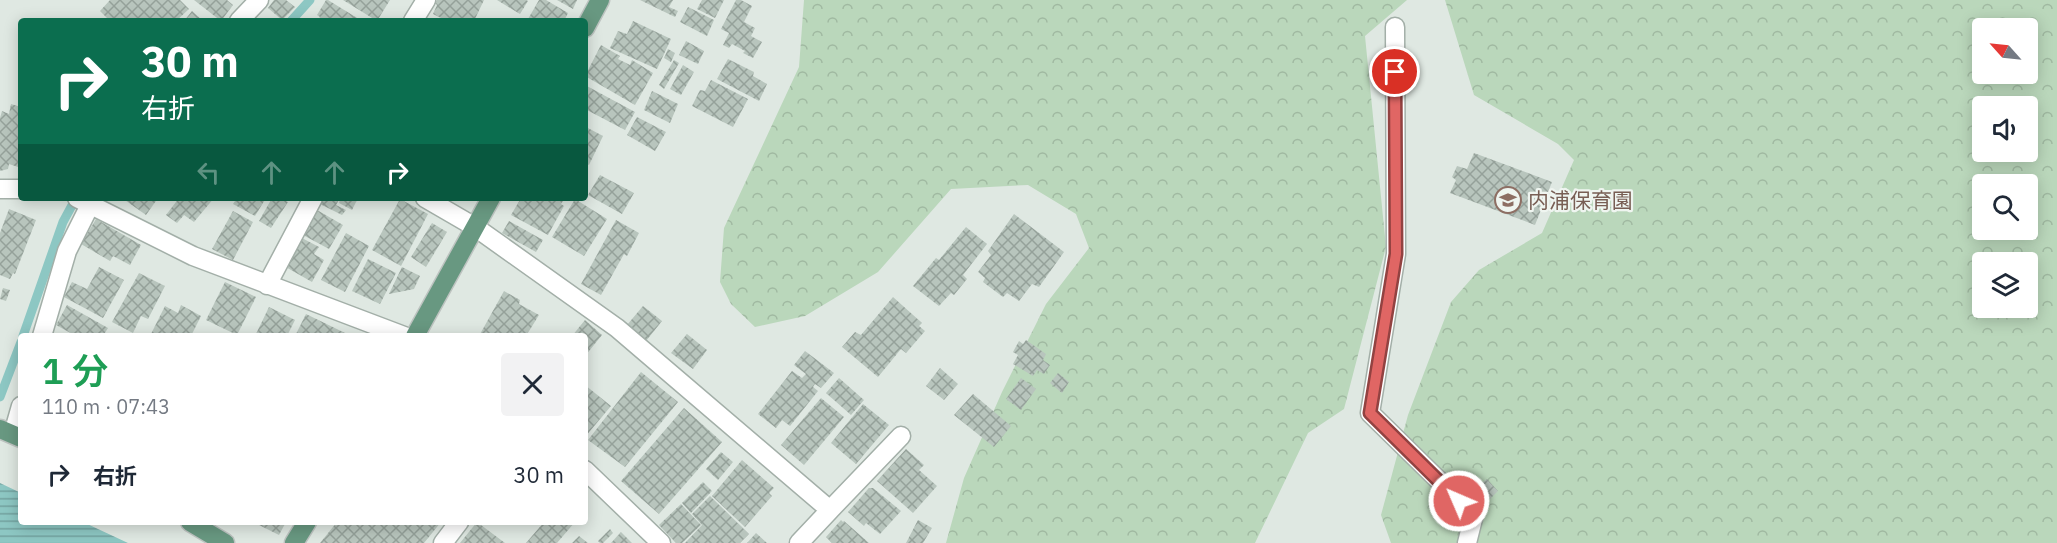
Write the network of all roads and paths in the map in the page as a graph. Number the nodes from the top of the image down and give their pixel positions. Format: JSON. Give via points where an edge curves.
{"nodes":[{"id":1,"x":426,"y":0,"type":"edge"},
{"id":2,"x":600,"y":0,"type":"edge"},
{"id":3,"x":415,"y":18,"type":"edge"},
{"id":4,"x":588,"y":22,"type":"edge"},
{"id":5,"x":1395,"y":27,"type":"dead end"},
{"id":6,"x":0,"y":189,"type":"edge"},
{"id":7,"x":18,"y":189,"type":"edge"},
{"id":8,"x":83,"y":201,"type":"edge"},
{"id":9,"x":311,"y":201,"type":"edge"},
{"id":10,"x":430,"y":201,"type":"edge"},
{"id":11,"x":489,"y":201,"type":"edge"},
{"id":12,"x":475,"y":227,"type":"junction"},
{"id":13,"x":267,"y":285,"type":"junction"},
{"id":14,"x":43,"y":333,"type":"edge"},
{"id":15,"x":396,"y":333,"type":"edge"},
{"id":16,"x":417,"y":333,"type":"edge"},
{"id":17,"x":18,"y":414,"type":"edge"},
{"id":18,"x":11,"y":434,"type":"edge"},
{"id":19,"x":901,"y":435,"type":"dead end"},
{"id":20,"x":588,"y":473,"type":"edge"},
{"id":21,"x":830,"y":510,"type":"junction"},
{"id":22,"x":195,"y":525,"type":"edge"},
{"id":23,"x":305,"y":525,"type":"edge"},
{"id":24,"x":457,"y":525,"type":"edge"},
{"id":25,"x":225,"y":543,"type":"edge"},
{"id":26,"x":294,"y":543,"type":"edge"},
{"id":27,"x":442,"y":543,"type":"edge"},
{"id":28,"x":661,"y":543,"type":"edge"},
{"id":29,"x":799,"y":543,"type":"edge"},
{"id":30,"x":1467,"y":543,"type":"edge"}],
"edges":[{"from":1,"to":3,"type":"street"},
{"from":2,"to":4,"type":"main road"},
{"from":5,"to":30,"type":"street","via":[[1396,254],[1370,413],[1474,516]]},
{"from":6,"to":7,"type":"street"},
{"from":8,"to":13,"type":"street","via":[[193,256]]},
{"from":8,"to":14,"type":"street"},
{"from":9,"to":13,"type":"street"},
{"from":10,"to":12,"type":"street"},
{"from":11,"to":12,"type":"main road"},
{"from":12,"to":16,"type":"main road"},
{"from":12,"to":21,"type":"street","via":[[617,328]]},
{"from":13,"to":15,"type":"street"},
{"from":17,"to":18,"type":"street"},
{"from":19,"to":21,"type":"street"},
{"from":20,"to":28,"type":"street"},
{"from":21,"to":29,"type":"street"},
{"from":22,"to":25,"type":"main road"},
{"from":23,"to":26,"type":"main road"},
{"from":24,"to":27,"type":"street"}]}
